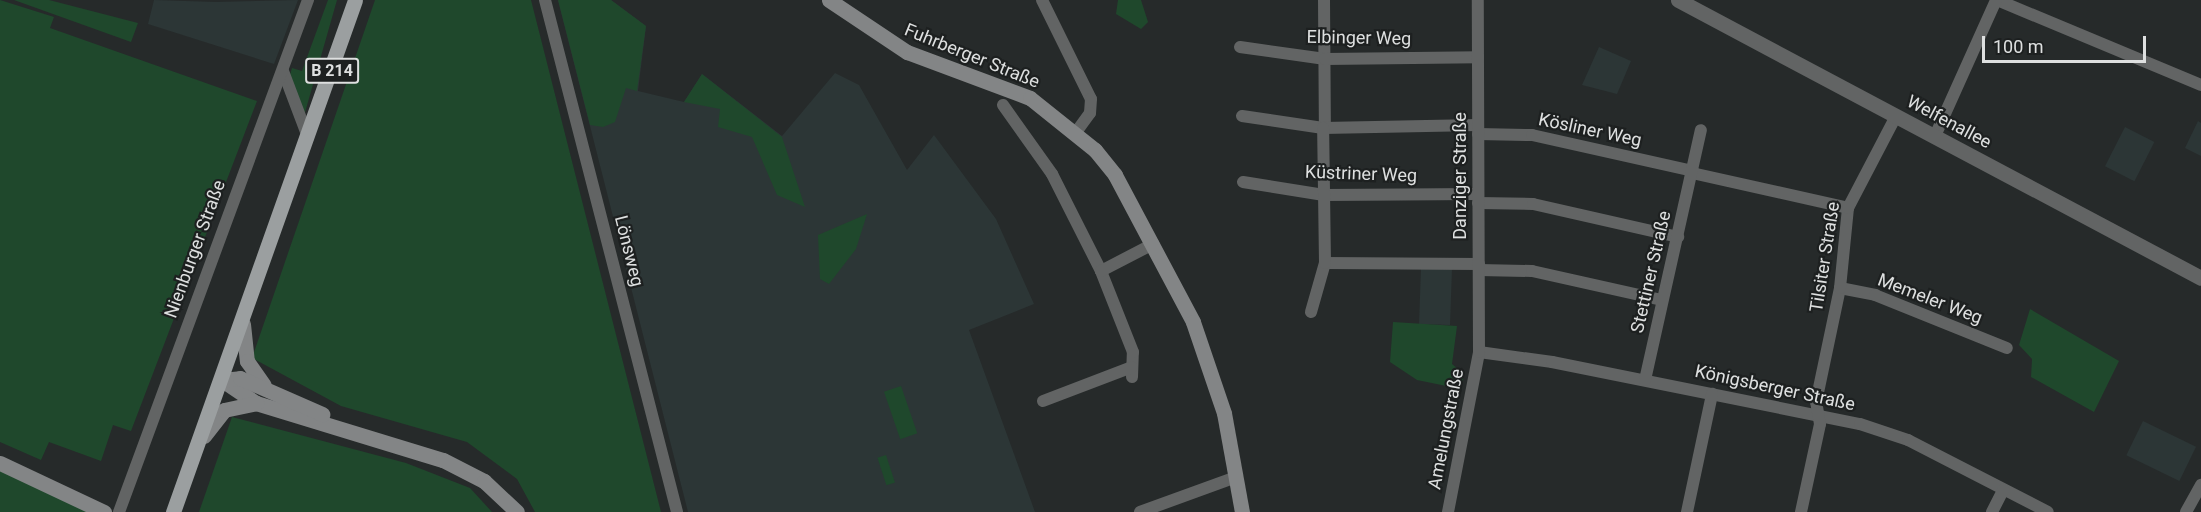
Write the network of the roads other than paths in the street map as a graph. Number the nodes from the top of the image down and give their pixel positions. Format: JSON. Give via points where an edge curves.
{"nodes":[{"id":1,"x":308,"y":0,"type":"edge"},
{"id":2,"x":355,"y":0,"type":"edge"},
{"id":3,"x":545,"y":0,"type":"edge"},
{"id":4,"x":829,"y":0,"type":"edge"},
{"id":5,"x":1042,"y":0,"type":"edge"},
{"id":6,"x":1324,"y":0,"type":"edge"},
{"id":7,"x":1478,"y":0,"type":"edge"},
{"id":8,"x":1678,"y":0,"type":"edge"},
{"id":9,"x":1996,"y":0,"type":"edge"},
{"id":10,"x":1240,"y":47,"type":"dead end"},
{"id":11,"x":1478,"y":57,"type":"junction"},
{"id":12,"x":1325,"y":59,"type":"junction"},
{"id":13,"x":283,"y":71,"type":"junction"},
{"id":14,"x":2201,"y":85,"type":"edge"},
{"id":15,"x":1003,"y":105,"type":"dead end"},
{"id":16,"x":1242,"y":116,"type":"dead end"},
{"id":17,"x":1896,"y":116,"type":"junction"},
{"id":18,"x":1324,"y":128,"type":"junction"},
{"id":19,"x":1478,"y":130,"type":"junction"},
{"id":20,"x":1701,"y":130,"type":"dead end"},
{"id":21,"x":1077,"y":131,"type":"junction"},
{"id":22,"x":1935,"y":136,"type":"junction"},
{"id":23,"x":309,"y":141,"type":"junction"},
{"id":24,"x":1693,"y":172,"type":"junction"},
{"id":25,"x":1243,"y":182,"type":"dead end"},
{"id":26,"x":1324,"y":195,"type":"junction"},
{"id":27,"x":1478,"y":198,"type":"junction"},
{"id":28,"x":1848,"y":208,"type":"junction"},
{"id":29,"x":1677,"y":237,"type":"junction"},
{"id":30,"x":1153,"y":244,"type":"junction"},
{"id":31,"x":1325,"y":263,"type":"junction"},
{"id":32,"x":1479,"y":267,"type":"junction"},
{"id":33,"x":1101,"y":271,"type":"junction"},
{"id":34,"x":2201,"y":278,"type":"edge"},
{"id":35,"x":1840,"y":288,"type":"junction"},
{"id":36,"x":1662,"y":300,"type":"junction"},
{"id":37,"x":1311,"y":312,"type":"dead end"},
{"id":38,"x":243,"y":324,"type":"junction"},
{"id":39,"x":2007,"y":348,"type":"dead end"},
{"id":40,"x":1479,"y":352,"type":"junction"},
{"id":41,"x":222,"y":380,"type":"junction"},
{"id":42,"x":1645,"y":380,"type":"junction"},
{"id":43,"x":266,"y":387,"type":"junction"},
{"id":44,"x":1712,"y":394,"type":"junction"},
{"id":45,"x":1043,"y":401,"type":"dead end"},
{"id":46,"x":256,"y":403,"type":"junction"},
{"id":47,"x":1818,"y":413,"type":"junction"},
{"id":48,"x":343,"y":425,"type":"junction"},
{"id":49,"x":195,"y":453,"type":"junction"},
{"id":50,"x":0,"y":463,"type":"edge"},
{"id":51,"x":1236,"y":477,"type":"junction"},
{"id":52,"x":2201,"y":485,"type":"edge"},
{"id":53,"x":2003,"y":490,"type":"junction"},
{"id":54,"x":104,"y":512,"type":"edge"},
{"id":55,"x":119,"y":512,"type":"edge"},
{"id":56,"x":173,"y":512,"type":"edge"},
{"id":57,"x":517,"y":512,"type":"edge"},
{"id":58,"x":677,"y":512,"type":"edge"},
{"id":59,"x":1140,"y":512,"type":"edge"},
{"id":60,"x":1242,"y":512,"type":"edge"},
{"id":61,"x":1448,"y":512,"type":"edge"},
{"id":62,"x":1688,"y":512,"type":"edge"},
{"id":63,"x":1801,"y":512,"type":"edge"},
{"id":64,"x":1992,"y":512,"type":"edge"},
{"id":65,"x":2048,"y":512,"type":"edge"},
{"id":66,"x":2186,"y":512,"type":"edge"}],
"edges":[{"from":1,"to":13,"type":"street","name":"Nienburger Straße"},
{"from":2,"to":23,"type":"main road","number":"B 214"},
{"from":3,"to":58,"type":"street","name":"Lönsweg"},
{"from":4,"to":21,"type":"main road","name":"Fuhrberger Straße","via":[[898,47],[1030,98]]},
{"from":5,"to":21,"type":"street","via":[[1091,99],[1090,113]]},
{"from":6,"to":12,"type":"street"},
{"from":7,"to":11,"type":"street","name":"Danziger Straße"},
{"from":8,"to":17,"type":"street","name":"Welfenallee"},
{"from":9,"to":14,"type":"street"},
{"from":9,"to":22,"type":"street"},
{"from":10,"to":12,"type":"street","name":"Elbinger Weg"},
{"from":11,"to":12,"type":"street","name":"Elbinger Weg"},
{"from":11,"to":19,"type":"street","name":"Danziger Straße"},
{"from":12,"to":18,"type":"street"},
{"from":13,"to":23,"type":"street"},
{"from":13,"to":55,"type":"street","name":"Nienburger Straße"},
{"from":15,"to":33,"type":"street","name":"Fuhrberger Straße","via":[[1052,174]]},
{"from":16,"to":18,"type":"street","name":"Kösliner Weg"},
{"from":17,"to":22,"type":"street","name":"Welfenallee"},
{"from":17,"to":28,"type":"street","name":"Tilsiter Straße"},
{"from":18,"to":19,"type":"street","name":"Kösliner Weg"},
{"from":18,"to":26,"type":"street"},
{"from":19,"to":24,"type":"street","name":"Kösliner Weg","via":[[1532,135]]},
{"from":19,"to":27,"type":"street","name":"Danziger Straße"},
{"from":20,"to":24,"type":"street","name":"Stettiner Straße"},
{"from":21,"to":30,"type":"main road","name":"Fuhrberger Straße","via":[[1115,175]]},
{"from":22,"to":34,"type":"street","name":"Welfenallee"},
{"from":23,"to":38,"type":"main road","number":"B 214"},
{"from":24,"to":28,"type":"street"},
{"from":24,"to":29,"type":"street","name":"Stettiner Straße"},
{"from":25,"to":26,"type":"street","name":"Küstriner Weg"},
{"from":26,"to":27,"type":"street","name":"Küstriner Weg"},
{"from":26,"to":31,"type":"street"},
{"from":27,"to":29,"type":"street","name":"Küstriner Weg","via":[[1533,204]]},
{"from":27,"to":32,"type":"street","name":"Danziger Straße"},
{"from":28,"to":35,"type":"street","name":"Tilsiter Straße"},
{"from":29,"to":36,"type":"street","name":"Stettiner Straße"},
{"from":30,"to":33,"type":"street"},
{"from":30,"to":51,"type":"main road","name":"Fuhrberger Straße","via":[[1208,361]]},
{"from":31,"to":32,"type":"street"},
{"from":31,"to":37,"type":"street"},
{"from":32,"to":36,"type":"street","via":[[1532,271]]},
{"from":32,"to":40,"type":"street","name":"Danziger Straße"},
{"from":33,"to":45,"type":"street","name":"Fuhrberger Straße","via":[[1133,352],[1132,372]]},
{"from":35,"to":39,"type":"street","name":"Memeler Weg","via":[[1875,295]]},
{"from":35,"to":47,"type":"street","name":"Tilsiter Straße"},
{"from":36,"to":42,"type":"street","name":"Stettiner Straße"},
{"from":38,"to":41,"type":"main road","number":"B 214"},
{"from":38,"to":43,"type":"main road","via":[[247,361]]},
{"from":40,"to":42,"type":"street","name":"Königsberger Straße"},
{"from":40,"to":61,"type":"street","name":"Amelungstraße"},
{"from":41,"to":43,"type":"main road","via":[[240,378]]},
{"from":41,"to":46,"type":"main road"},
{"from":41,"to":49,"type":"main road","number":"B 214"},
{"from":42,"to":44,"type":"street","name":"Königsberger Straße"},
{"from":43,"to":48,"type":"main road"},
{"from":44,"to":47,"type":"street","name":"Königsberger Straße"},
{"from":44,"to":62,"type":"street"},
{"from":46,"to":48,"type":"main road"},
{"from":46,"to":49,"type":"main road","via":[[219,414]]},
{"from":47,"to":53,"type":"street","name":"Königsberger Straße","via":[[1908,440]]},
{"from":47,"to":63,"type":"street","name":"Tilsiter Straße"},
{"from":48,"to":57,"type":"main road","via":[[464,470]]},
{"from":49,"to":56,"type":"main road","number":"B 214"},
{"from":50,"to":54,"type":"main road"},
{"from":51,"to":59,"type":"street"},
{"from":51,"to":60,"type":"main road","name":"Fuhrberger Straße"},
{"from":52,"to":66,"type":"street"},
{"from":53,"to":64,"type":"street"},
{"from":53,"to":65,"type":"street","name":"Königsberger Straße"}]}
